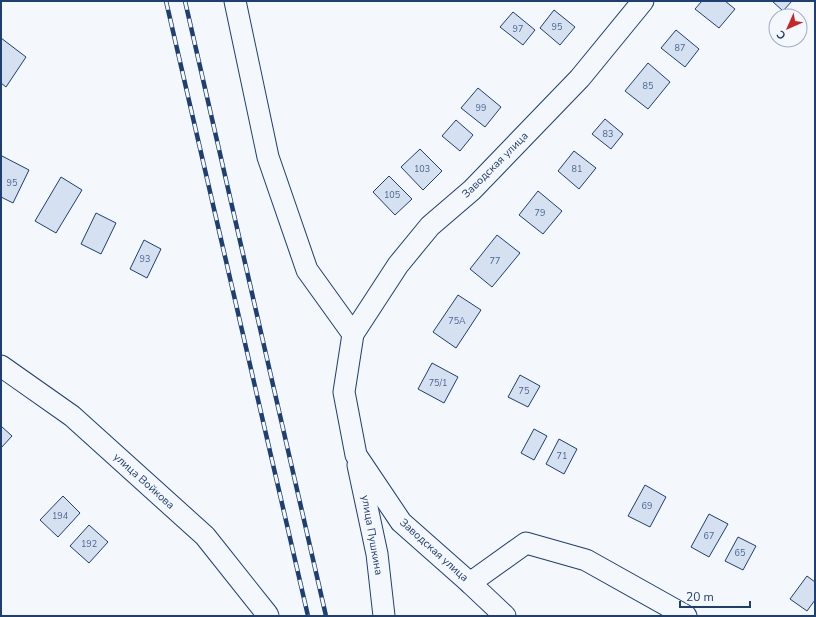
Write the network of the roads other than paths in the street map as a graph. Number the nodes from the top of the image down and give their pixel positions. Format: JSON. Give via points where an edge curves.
{"nodes":[{"id":1,"x":236,"y":1,"type":"edge"},
{"id":2,"x":643,"y":1,"type":"edge"},
{"id":3,"x":353,"y":334,"type":"junction"},
{"id":4,"x":1,"y":366,"type":"edge"},
{"id":5,"x":356,"y":455,"type":"junction"},
{"id":6,"x":470,"y":583,"type":"junction"},
{"id":7,"x":268,"y":616,"type":"edge"},
{"id":8,"x":384,"y":616,"type":"edge"},
{"id":9,"x":505,"y":616,"type":"edge"},
{"id":10,"x":686,"y":616,"type":"edge"}],
"edges":[{"from":1,"to":3,"type":"street","via":[[268,157],[307,270]]},
{"from":2,"to":3,"type":"street","name":"Заводская улица","via":[[580,78],[472,190],[430,226],[398,265]]},
{"from":3,"to":5,"type":"street","name":"Заводская улица","via":[[344,392]]},
{"from":4,"to":7,"type":"street","name":"улица Войкова","via":[[72,416],[205,536]]},
{"from":5,"to":6,"type":"street","name":"Заводская улица","via":[[401,522]]},
{"from":5,"to":8,"type":"street","name":"улица Пушкина","via":[[377,554]]},
{"from":6,"to":9,"type":"street"},
{"from":6,"to":10,"type":"street","name":"Заводская улица","via":[[526,543],[586,560]]}]}
